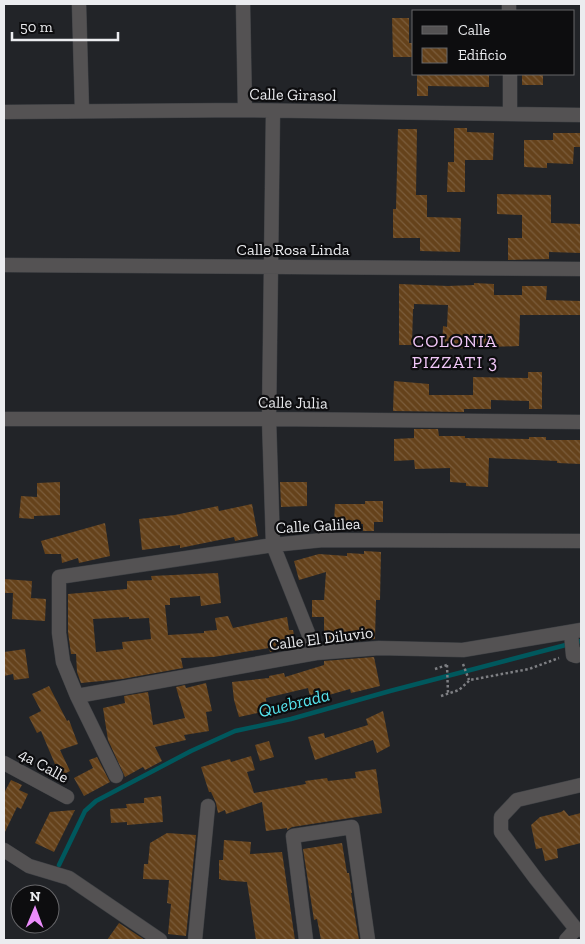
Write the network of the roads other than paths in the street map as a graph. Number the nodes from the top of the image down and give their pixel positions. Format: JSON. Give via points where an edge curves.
{"nodes":[{"id":1,"x":80,"y":4,"type":"edge"},
{"id":2,"x":243,"y":4,"type":"edge"},
{"id":3,"x":510,"y":75,"type":"edge"},
{"id":4,"x":245,"y":110,"type":"junction"},
{"id":5,"x":82,"y":111,"type":"junction"},
{"id":6,"x":4,"y":112,"type":"edge"},
{"id":7,"x":272,"y":112,"type":"junction"},
{"id":8,"x":510,"y":114,"type":"junction"},
{"id":9,"x":581,"y":115,"type":"edge"},
{"id":10,"x":4,"y":265,"type":"edge"},
{"id":11,"x":271,"y":266,"type":"junction"},
{"id":12,"x":581,"y":269,"type":"edge"},
{"id":13,"x":4,"y":418,"type":"edge"},
{"id":14,"x":269,"y":419,"type":"junction"},
{"id":15,"x":581,"y":422,"type":"edge"},
{"id":16,"x":581,"y":541,"type":"edge"},
{"id":17,"x":273,"y":544,"type":"junction"},
{"id":18,"x":574,"y":634,"type":"edge"},
{"id":19,"x":316,"y":653,"type":"junction"},
{"id":20,"x":577,"y":654,"type":"edge"},
{"id":21,"x":77,"y":696,"type":"junction"},
{"id":22,"x":4,"y":763,"type":"edge"},
{"id":23,"x":116,"y":776,"type":"dead end"},
{"id":24,"x":581,"y":786,"type":"edge"},
{"id":25,"x":67,"y":797,"type":"dead end"},
{"id":26,"x":208,"y":806,"type":"dead end"},
{"id":27,"x":4,"y":850,"type":"edge"},
{"id":28,"x":579,"y":930,"type":"edge"},
{"id":29,"x":160,"y":940,"type":"edge"},
{"id":30,"x":195,"y":940,"type":"edge"},
{"id":31,"x":306,"y":940,"type":"edge"},
{"id":32,"x":368,"y":940,"type":"edge"},
{"id":33,"x":566,"y":940,"type":"edge"}],
"edges":[{"from":1,"to":5,"type":"street"},
{"from":2,"to":4,"type":"street"},
{"from":3,"to":8,"type":"street"},
{"from":4,"to":5,"type":"street","name":"Calle Girasol"},
{"from":4,"to":7,"type":"street","name":"Calle Girasol"},
{"from":5,"to":6,"type":"street","name":"Calle Girasol"},
{"from":7,"to":8,"type":"street","name":"Calle Girasol"},
{"from":7,"to":11,"type":"street"},
{"from":8,"to":9,"type":"street","name":"Calle Girasol"},
{"from":10,"to":11,"type":"street","name":"Calle Rosa Linda"},
{"from":11,"to":12,"type":"street","name":"Calle Rosa Linda"},
{"from":11,"to":14,"type":"street"},
{"from":13,"to":14,"type":"street","name":"Calle Julia"},
{"from":14,"to":15,"type":"street","name":"Calle Julia"},
{"from":14,"to":17,"type":"street"},
{"from":16,"to":17,"type":"street","name":"Calle Galilea","via":[[323,540]]},
{"from":17,"to":19,"type":"street"},
{"from":17,"to":21,"type":"street","name":"Calle Galilea","via":[[59,577],[59,633],[63,662]]},
{"from":18,"to":19,"type":"street","name":"Calle El Diluvio","via":[[462,650],[379,648]]},
{"from":18,"to":20,"type":"street","name":"Calle El Diluvio"},
{"from":19,"to":21,"type":"street","name":"Calle El Diluvio"},
{"from":21,"to":23,"type":"street"},
{"from":22,"to":25,"type":"street","name":"4a Calle"},
{"from":24,"to":28,"type":"street","via":[[517,800],[501,817],[501,832]]},
{"from":26,"to":30,"type":"street"},
{"from":27,"to":29,"type":"street","via":[[29,866],[69,878]]},
{"from":28,"to":33,"type":"street"},
{"from":31,"to":32,"type":"street","via":[[293,836],[352,827]]}]}
